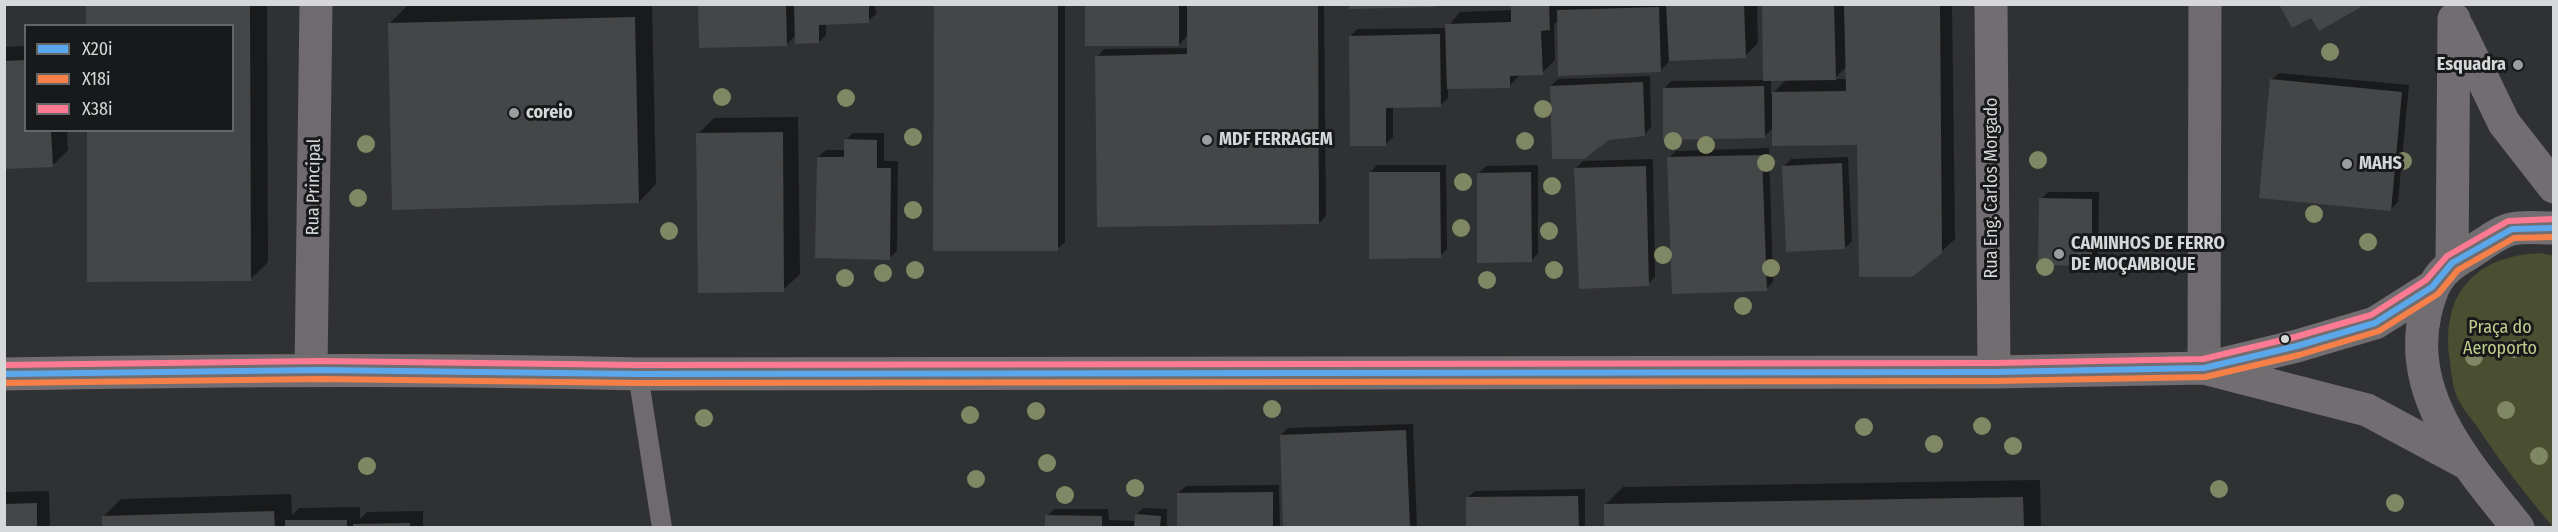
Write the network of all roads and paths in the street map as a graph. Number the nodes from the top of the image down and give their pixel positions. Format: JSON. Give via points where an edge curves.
{"nodes":[{"id":1,"x":316,"y":4,"type":"edge"},
{"id":2,"x":1991,"y":4,"type":"edge"},
{"id":3,"x":2205,"y":4,"type":"edge"},
{"id":4,"x":2451,"y":12,"type":"edge"},
{"id":5,"x":2553,"y":187,"type":"edge"},
{"id":6,"x":2553,"y":228,"type":"edge"},
{"id":7,"x":2442,"y":275,"type":"junction"},
{"id":8,"x":311,"y":369,"type":"junction"},
{"id":9,"x":2204,"y":369,"type":"junction"},
{"id":10,"x":1994,"y":372,"type":"junction"},
{"id":11,"x":4,"y":374,"type":"edge"},
{"id":12,"x":638,"y":374,"type":"junction"},
{"id":13,"x":2464,"y":462,"type":"junction"},
{"id":14,"x":662,"y":528,"type":"edge"},
{"id":15,"x":2518,"y":528,"type":"edge"}],
"edges":[{"from":1,"to":8,"type":"street","name":"Rua Principal"},
{"from":2,"to":10,"type":"main road","name":"Rua Eng. Carlos Morgado"},
{"from":3,"to":9,"type":"street"},
{"from":4,"to":5,"type":"main road","via":[[2504,123]]},
{"from":4,"to":7,"type":"main road"},
{"from":6,"to":7,"type":"main road","via":[[2512,229]]},
{"from":7,"to":9,"type":"main road","via":[[2375,323]]},
{"from":7,"to":13,"type":"main road","via":[[2421,333],[2424,378]]},
{"from":8,"to":11,"type":"main road"},
{"from":8,"to":12,"type":"main road"},
{"from":9,"to":10,"type":"main road"},
{"from":9,"to":13,"type":"main road","via":[[2367,410]]},
{"from":10,"to":12,"type":"main road"},
{"from":12,"to":14,"type":"lane"},
{"from":13,"to":15,"type":"main road"}]}
